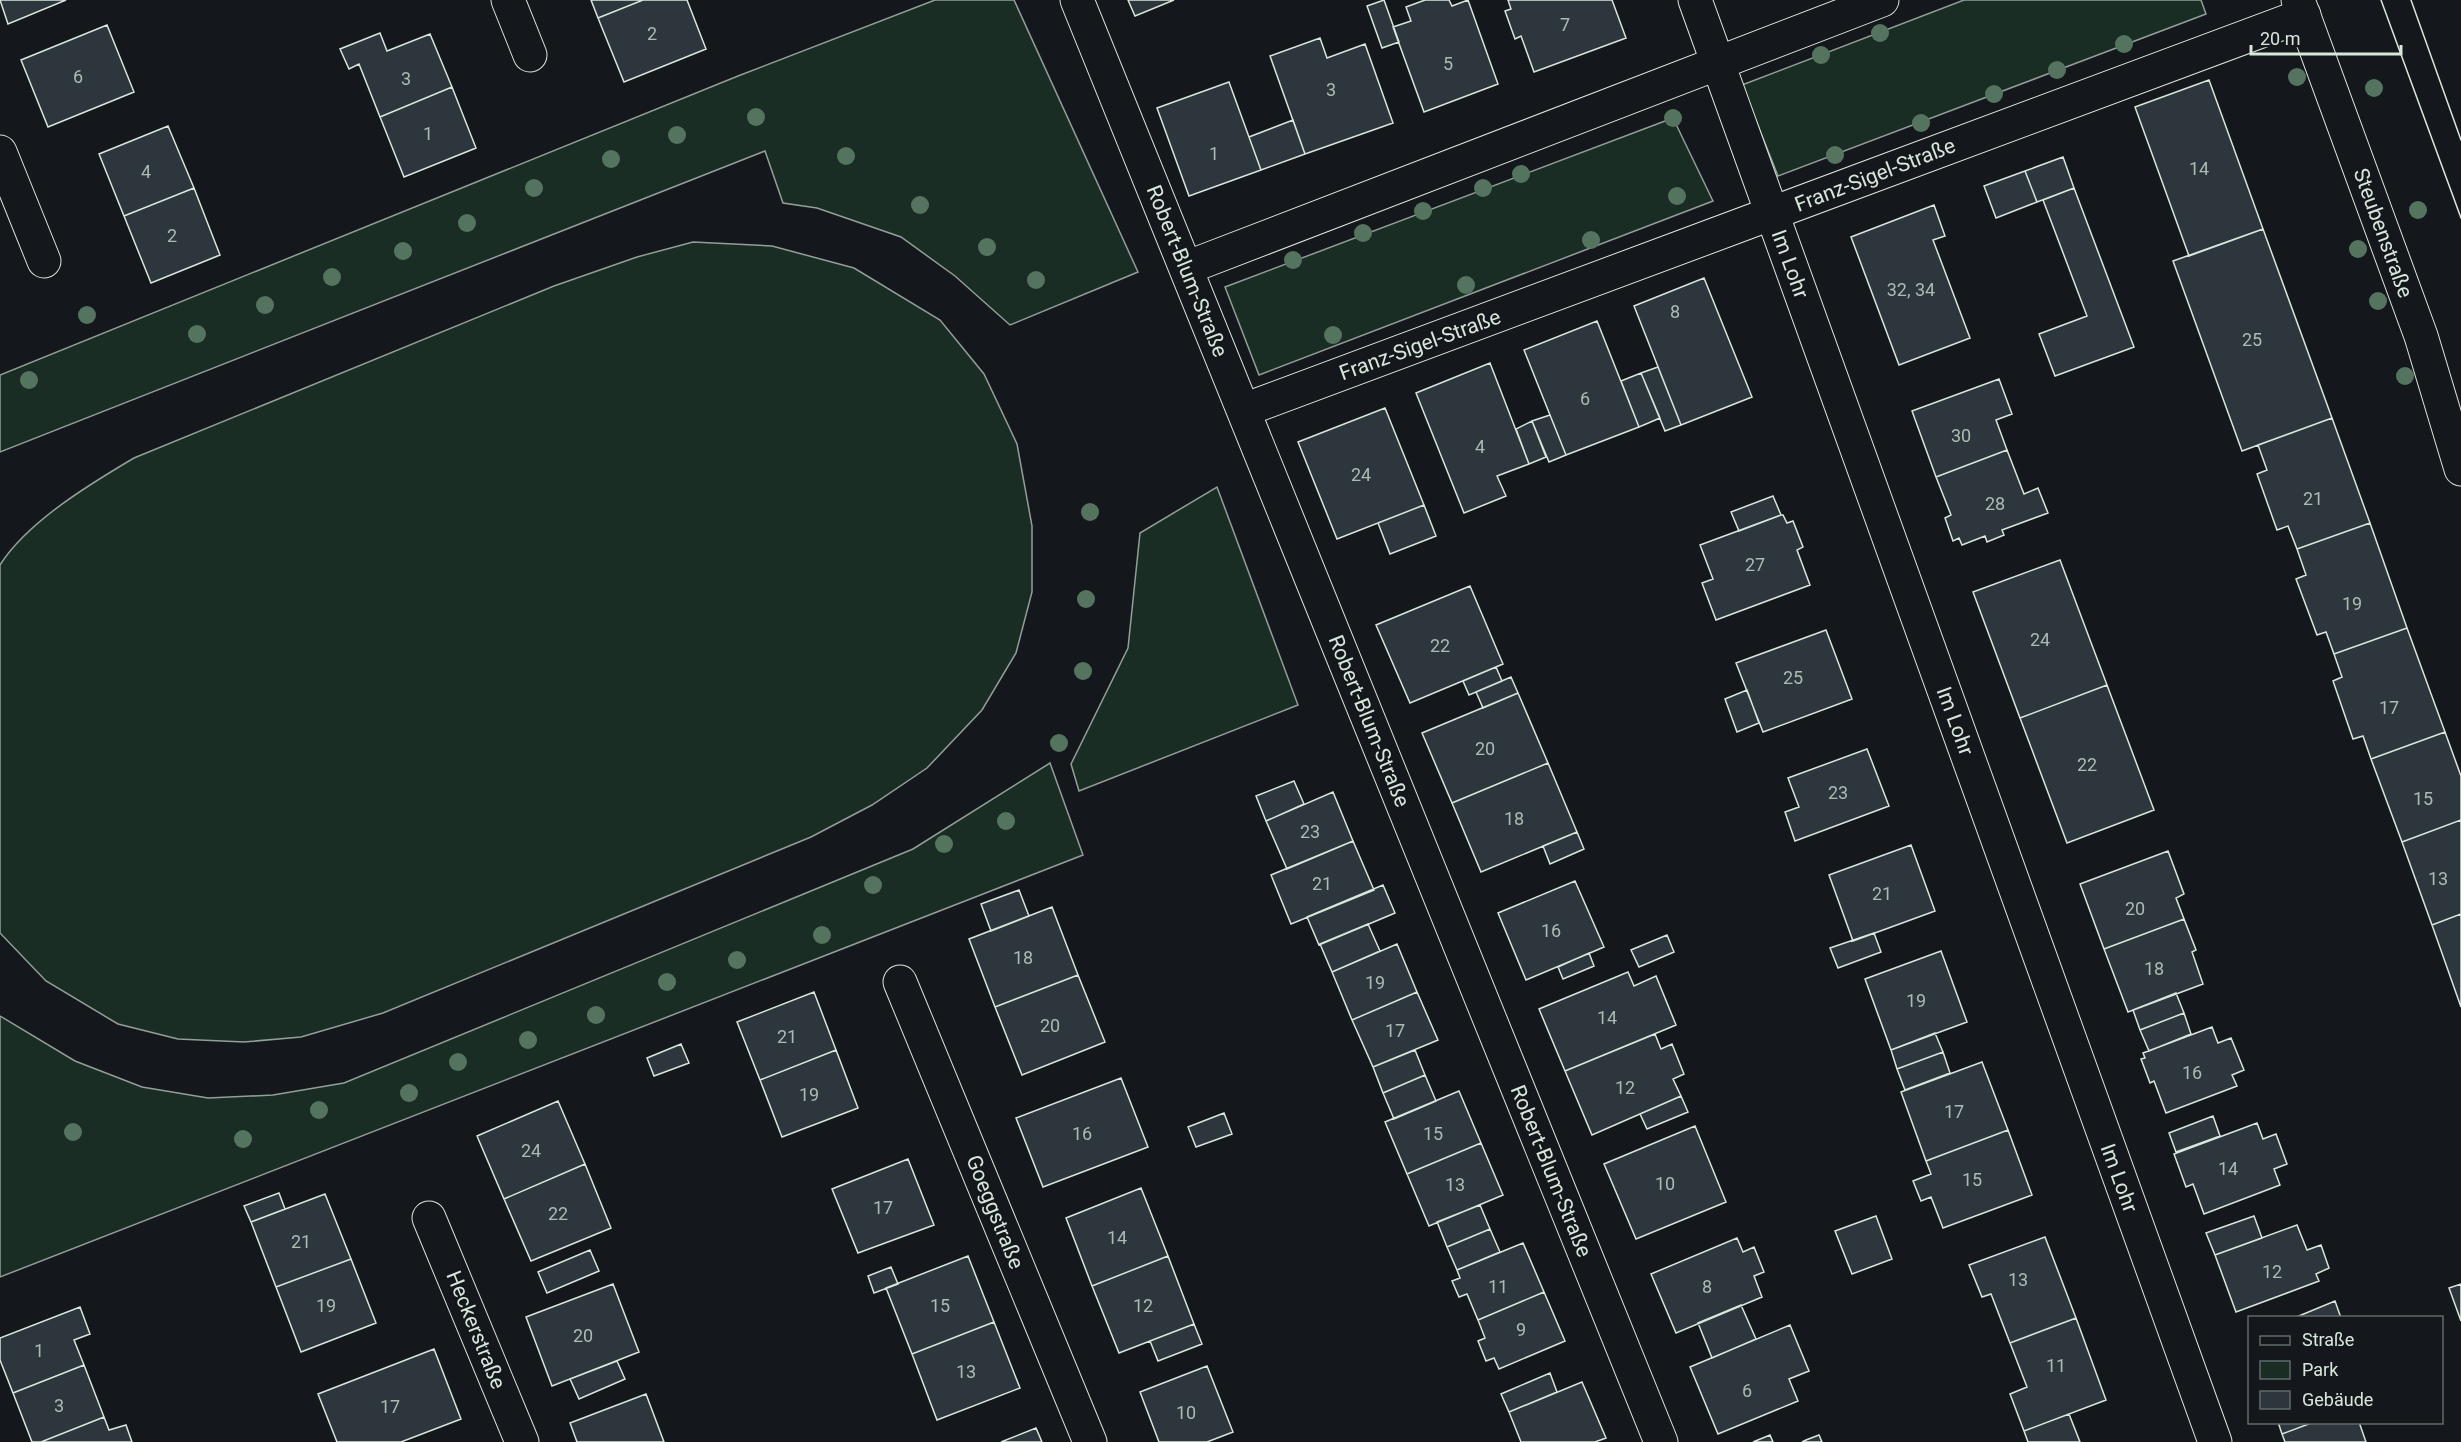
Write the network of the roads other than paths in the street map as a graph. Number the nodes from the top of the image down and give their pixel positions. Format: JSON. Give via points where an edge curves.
{"nodes":[{"id":1,"x":508,"y":0,"type":"edge"},
{"id":2,"x":1077,"y":0,"type":"edge"},
{"id":3,"x":1695,"y":0,"type":"edge"},
{"id":4,"x":1882,"y":0,"type":"edge"},
{"id":5,"x":2301,"y":7,"type":"edge"},
{"id":6,"x":530,"y":55,"type":"dead end"},
{"id":7,"x":1717,"y":64,"type":"junction"},
{"id":8,"x":0,"y":152,"type":"edge"},
{"id":9,"x":1772,"y":213,"type":"junction"},
{"id":10,"x":44,"y":261,"type":"dead end"},
{"id":11,"x":1186,"y":268,"type":"junction"},
{"id":12,"x":1244,"y":410,"type":"junction"},
{"id":13,"x":2461,"y":469,"type":"edge"},
{"id":14,"x":900,"y":982,"type":"dead end"},
{"id":15,"x":429,"y":1218,"type":"dead end"},
{"id":16,"x":522,"y":1442,"type":"edge"},
{"id":17,"x":1090,"y":1442,"type":"edge"},
{"id":18,"x":1661,"y":1442,"type":"edge"},
{"id":19,"x":2214,"y":1442,"type":"edge"}],
"edges":[{"from":1,"to":6,"type":"street"},
{"from":2,"to":11,"type":"street","name":"Robert-Blum-Straße"},
{"from":3,"to":7,"type":"street","name":"Im Lohr"},
{"from":4,"to":7,"type":"street"},
{"from":5,"to":9,"type":"street","name":"Franz-Sigel-Straße"},
{"from":5,"to":13,"type":"street","name":"Steubenstraße","via":[[2421,336]]},
{"from":7,"to":9,"type":"street","name":"Im Lohr"},
{"from":7,"to":11,"type":"street"},
{"from":8,"to":10,"type":"street"},
{"from":9,"to":12,"type":"street","name":"Franz-Sigel-Straße"},
{"from":9,"to":19,"type":"street","name":"Im Lohr"},
{"from":11,"to":12,"type":"street","name":"Robert-Blum-Straße"},
{"from":12,"to":18,"type":"street","name":"Robert-Blum-Straße"},
{"from":14,"to":17,"type":"street","name":"Goeggstraße"},
{"from":15,"to":16,"type":"street","name":"Heckerstraße"}]}
